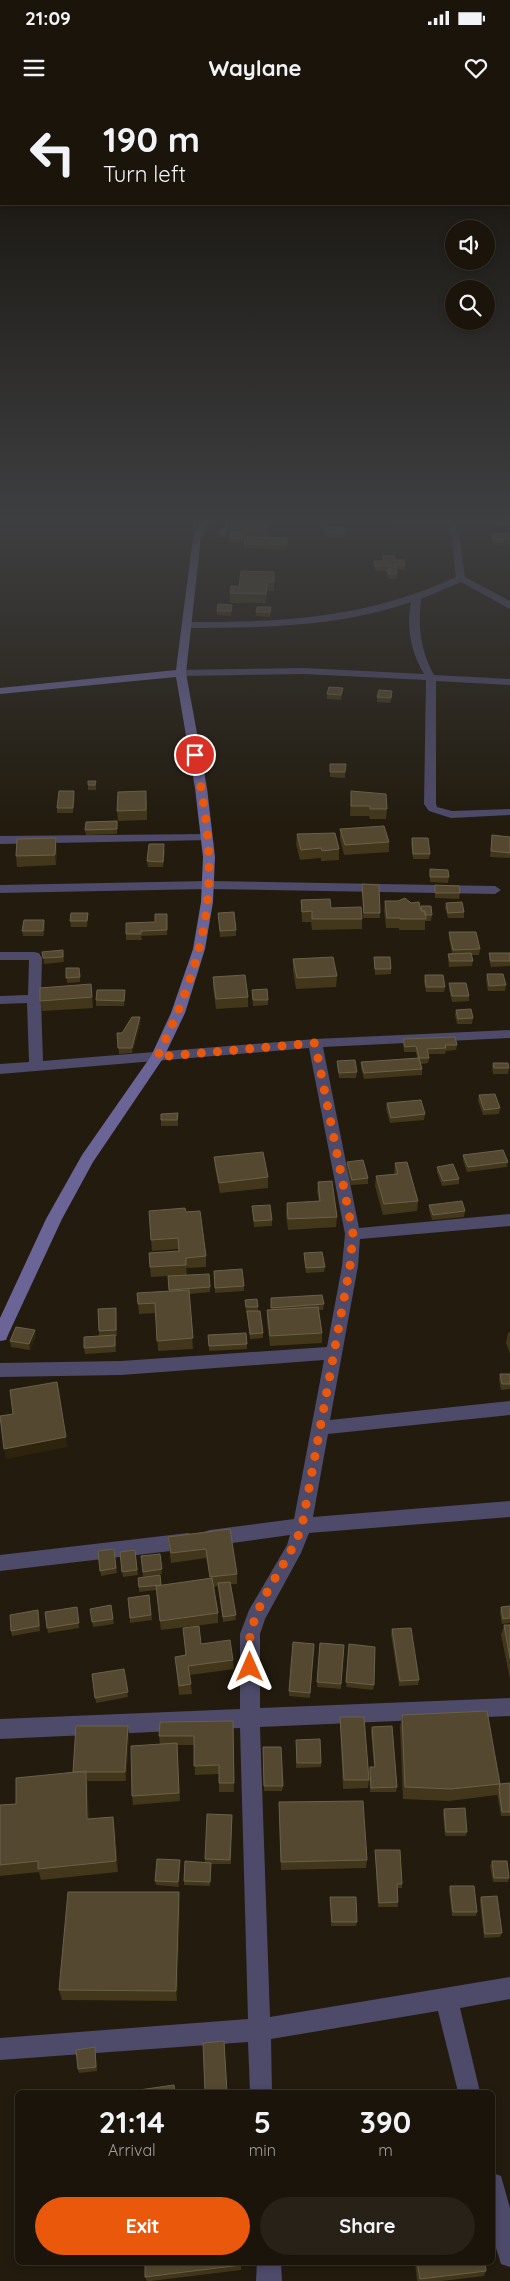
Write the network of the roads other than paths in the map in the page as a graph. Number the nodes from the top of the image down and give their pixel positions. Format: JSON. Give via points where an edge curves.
{"nodes":[{"id":1,"x":187,"y":621,"type":"edge"},
{"id":2,"x":309,"y":621,"type":"edge"},
{"id":3,"x":413,"y":621,"type":"edge"},
{"id":4,"x":186,"y":625,"type":"junction"},
{"id":5,"x":181,"y":673,"type":"junction"},
{"id":6,"x":431,"y":678,"type":"junction"},
{"id":7,"x":510,"y":682,"type":"edge"},
{"id":8,"x":0,"y":691,"type":"edge"},
{"id":9,"x":510,"y":812,"type":"edge"},
{"id":10,"x":207,"y":838,"type":"junction"},
{"id":11,"x":0,"y":840,"type":"edge"},
{"id":12,"x":208,"y":885,"type":"junction"},
{"id":13,"x":0,"y":889,"type":"edge"},
{"id":14,"x":495,"y":890,"type":"dead end"},
{"id":15,"x":0,"y":956,"type":"edge"},
{"id":16,"x":34,"y":999,"type":"junction"},
{"id":17,"x":0,"y":1000,"type":"edge"},
{"id":18,"x":510,"y":1034,"type":"edge"},
{"id":19,"x":315,"y":1043,"type":"junction"},
{"id":20,"x":157,"y":1057,"type":"junction"},
{"id":21,"x":36,"y":1067,"type":"junction"},
{"id":22,"x":0,"y":1069,"type":"edge"},
{"id":23,"x":510,"y":1220,"type":"edge"},
{"id":24,"x":353,"y":1234,"type":"junction"},
{"id":25,"x":0,"y":1335,"type":"edge"},
{"id":26,"x":334,"y":1353,"type":"junction"},
{"id":27,"x":0,"y":1370,"type":"edge"},
{"id":28,"x":510,"y":1408,"type":"edge"},
{"id":29,"x":321,"y":1428,"type":"junction"},
{"id":30,"x":510,"y":1509,"type":"edge"},
{"id":31,"x":302,"y":1526,"type":"junction"},
{"id":32,"x":0,"y":1564,"type":"edge"},
{"id":33,"x":510,"y":1707,"type":"edge"},
{"id":34,"x":250,"y":1717,"type":"junction"},
{"id":35,"x":0,"y":1729,"type":"edge"},
{"id":36,"x":510,"y":1988,"type":"edge"},
{"id":37,"x":446,"y":1998,"type":"junction"},
{"id":38,"x":258,"y":2030,"type":"junction"},
{"id":39,"x":0,"y":2049,"type":"edge"},
{"id":40,"x":261,"y":2090,"type":"edge"},
{"id":41,"x":469,"y":2090,"type":"edge"},
{"id":42,"x":495,"y":2197,"type":"edge"},
{"id":43,"x":510,"y":2255,"type":"edge"},
{"id":44,"x":268,"y":2265,"type":"edge"},
{"id":45,"x":269,"y":2281,"type":"edge"}],
"edges":[{"from":1,"to":4,"type":"street"},
{"from":2,"to":4,"type":"street","via":[[262,625]]},
{"from":3,"to":6,"type":"street","via":[[423,664]]},
{"from":4,"to":5,"type":"street"},
{"from":5,"to":6,"type":"street","via":[[328,670]]},
{"from":5,"to":8,"type":"street"},
{"from":5,"to":10,"type":"street"},
{"from":6,"to":7,"type":"street"},
{"from":6,"to":9,"type":"street","via":[[430,804],[433,809],[451,815]]},
{"from":10,"to":11,"type":"street"},
{"from":10,"to":12,"type":"street"},
{"from":12,"to":13,"type":"street"},
{"from":12,"to":14,"type":"street"},
{"from":12,"to":20,"type":"street","via":[[206,913],[192,973]]},
{"from":15,"to":16,"type":"street","via":[[36,958]]},
{"from":16,"to":17,"type":"street"},
{"from":16,"to":21,"type":"street"},
{"from":18,"to":19,"type":"street"},
{"from":19,"to":20,"type":"street"},
{"from":19,"to":24,"type":"street"},
{"from":20,"to":21,"type":"street"},
{"from":20,"to":25,"type":"street","via":[[87,1158],[54,1219]]},
{"from":21,"to":22,"type":"street"},
{"from":23,"to":24,"type":"street"},
{"from":24,"to":26,"type":"street"},
{"from":26,"to":27,"type":"street","via":[[131,1368]]},
{"from":26,"to":29,"type":"street"},
{"from":28,"to":29,"type":"street"},
{"from":29,"to":31,"type":"street"},
{"from":30,"to":31,"type":"street"},
{"from":31,"to":32,"type":"street"},
{"from":31,"to":34,"type":"street","via":[[295,1547],[256,1616],[250,1634]]},
{"from":33,"to":34,"type":"street"},
{"from":34,"to":35,"type":"street"},
{"from":34,"to":38,"type":"street"},
{"from":36,"to":37,"type":"street"},
{"from":37,"to":38,"type":"street"},
{"from":37,"to":41,"type":"street"},
{"from":38,"to":39,"type":"street"},
{"from":38,"to":40,"type":"street"},
{"from":42,"to":43,"type":"street"},
{"from":44,"to":45,"type":"street"}]}
